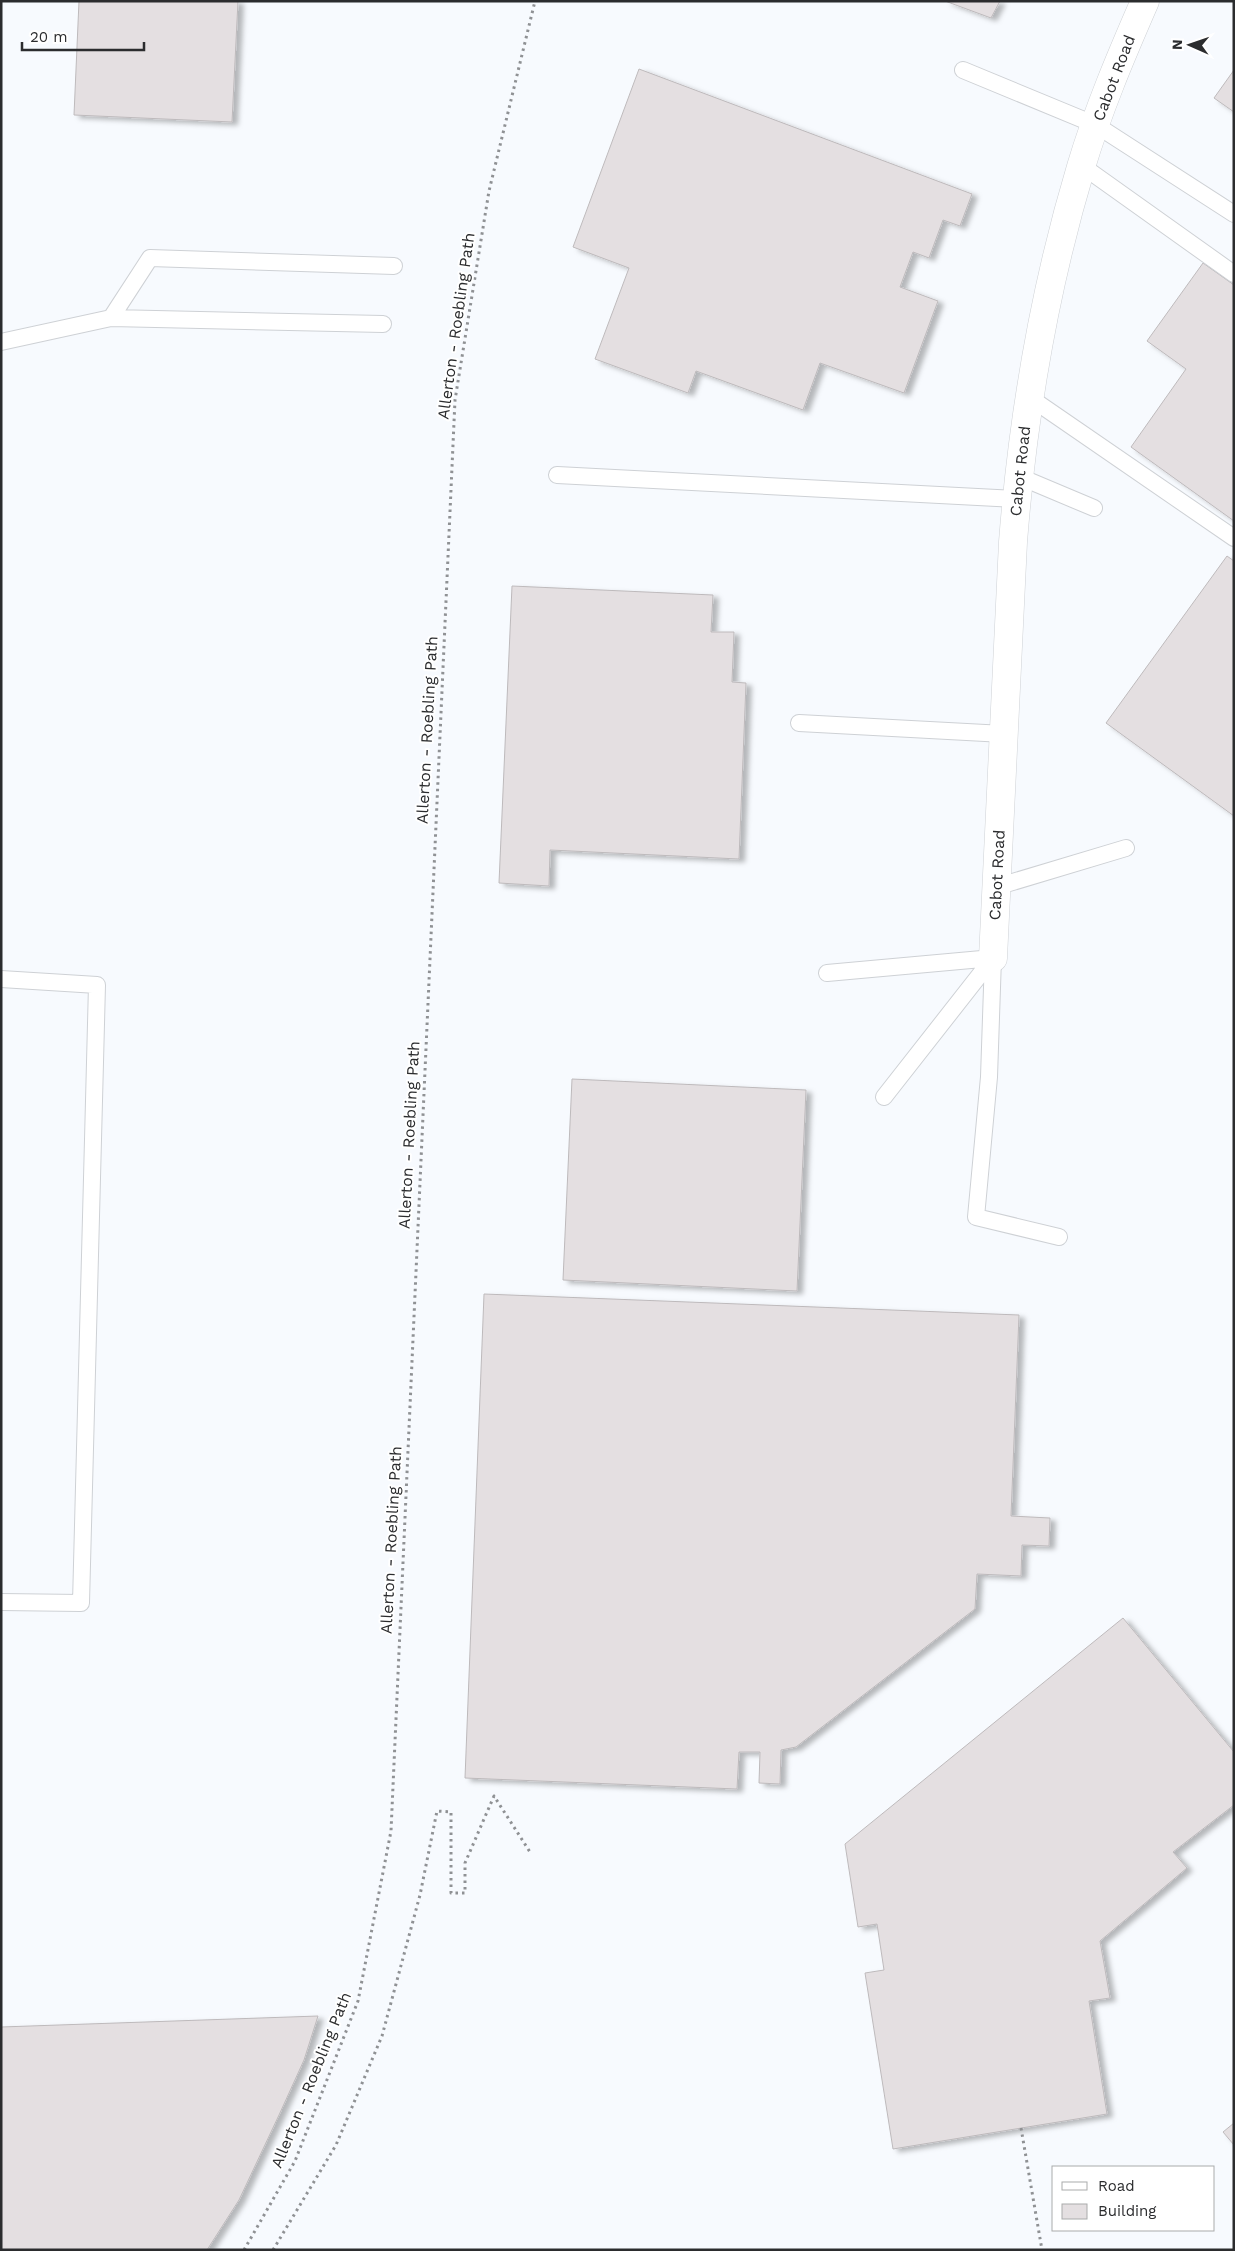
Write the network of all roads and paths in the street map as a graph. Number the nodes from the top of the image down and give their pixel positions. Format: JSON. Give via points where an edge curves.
{"nodes":[{"id":1,"x":535,"y":1,"type":"edge"},
{"id":2,"x":1145,"y":1,"type":"edge"},
{"id":3,"x":963,"y":70,"type":"dead end"},
{"id":4,"x":1096,"y":125,"type":"junction"},
{"id":5,"x":1081,"y":165,"type":"junction"},
{"id":6,"x":1234,"y":214,"type":"edge"},
{"id":7,"x":394,"y":266,"type":"dead end"},
{"id":8,"x":1234,"y":274,"type":"edge"},
{"id":9,"x":111,"y":318,"type":"junction"},
{"id":10,"x":384,"y":324,"type":"dead end"},
{"id":11,"x":1,"y":342,"type":"edge"},
{"id":12,"x":1029,"y":397,"type":"junction"},
{"id":13,"x":557,"y":475,"type":"dead end"},
{"id":14,"x":1017,"y":488,"type":"junction"},
{"id":15,"x":1094,"y":508,"type":"dead end"},
{"id":16,"x":1234,"y":538,"type":"edge"},
{"id":17,"x":799,"y":723,"type":"dead end"},
{"id":18,"x":1004,"y":734,"type":"junction"},
{"id":19,"x":1126,"y":848,"type":"dead end"},
{"id":20,"x":996,"y":887,"type":"junction"},
{"id":21,"x":993,"y":958,"type":"junction"},
{"id":22,"x":827,"y":973,"type":"dead end"},
{"id":23,"x":1,"y":979,"type":"edge"},
{"id":24,"x":884,"y":1097,"type":"dead end"},
{"id":25,"x":1059,"y":1238,"type":"dead end"},
{"id":26,"x":1,"y":1602,"type":"edge"},
{"id":27,"x":530,"y":1852,"type":"dead end"},
{"id":28,"x":1022,"y":2128,"type":"dead end"},
{"id":29,"x":244,"y":2250,"type":"edge"},
{"id":30,"x":273,"y":2250,"type":"edge"},
{"id":31,"x":1042,"y":2250,"type":"edge"}],
"edges":[{"from":1,"to":29,"type":"path","name":"Allerton - Roebling Path","via":[[489,191],[455,400],[391,1831],[358,2001],[295,2161]]},
{"from":2,"to":4,"type":"street","name":"Cabot Road","via":[[1112,77]]},
{"from":3,"to":4,"type":"lane"},
{"from":4,"to":5,"type":"street","name":"Cabot Road"},
{"from":4,"to":6,"type":"lane"},
{"from":5,"to":8,"type":"lane"},
{"from":5,"to":12,"type":"street","name":"Cabot Road","via":[[1055,260]]},
{"from":7,"to":9,"type":"lane","via":[[150,258]]},
{"from":9,"to":10,"type":"lane"},
{"from":9,"to":11,"type":"lane"},
{"from":12,"to":14,"type":"street","name":"Cabot Road"},
{"from":12,"to":16,"type":"lane"},
{"from":13,"to":14,"type":"lane"},
{"from":14,"to":15,"type":"lane"},
{"from":14,"to":18,"type":"street","name":"Cabot Road"},
{"from":17,"to":18,"type":"lane"},
{"from":18,"to":20,"type":"street","name":"Cabot Road"},
{"from":19,"to":20,"type":"lane"},
{"from":20,"to":21,"type":"street","name":"Cabot Road"},
{"from":21,"to":22,"type":"lane"},
{"from":21,"to":24,"type":"lane"},
{"from":21,"to":25,"type":"lane","via":[[989,1077],[976,1217]]},
{"from":23,"to":26,"type":"lane","via":[[97,985],[80,1603]]},
{"from":27,"to":30,"type":"path","via":[[494,1796],[465,1863],[465,1892],[451,1893],[451,1812],[438,1811],[420,1895],[382,2036],[336,2146]]},
{"from":28,"to":31,"type":"path"}]}
